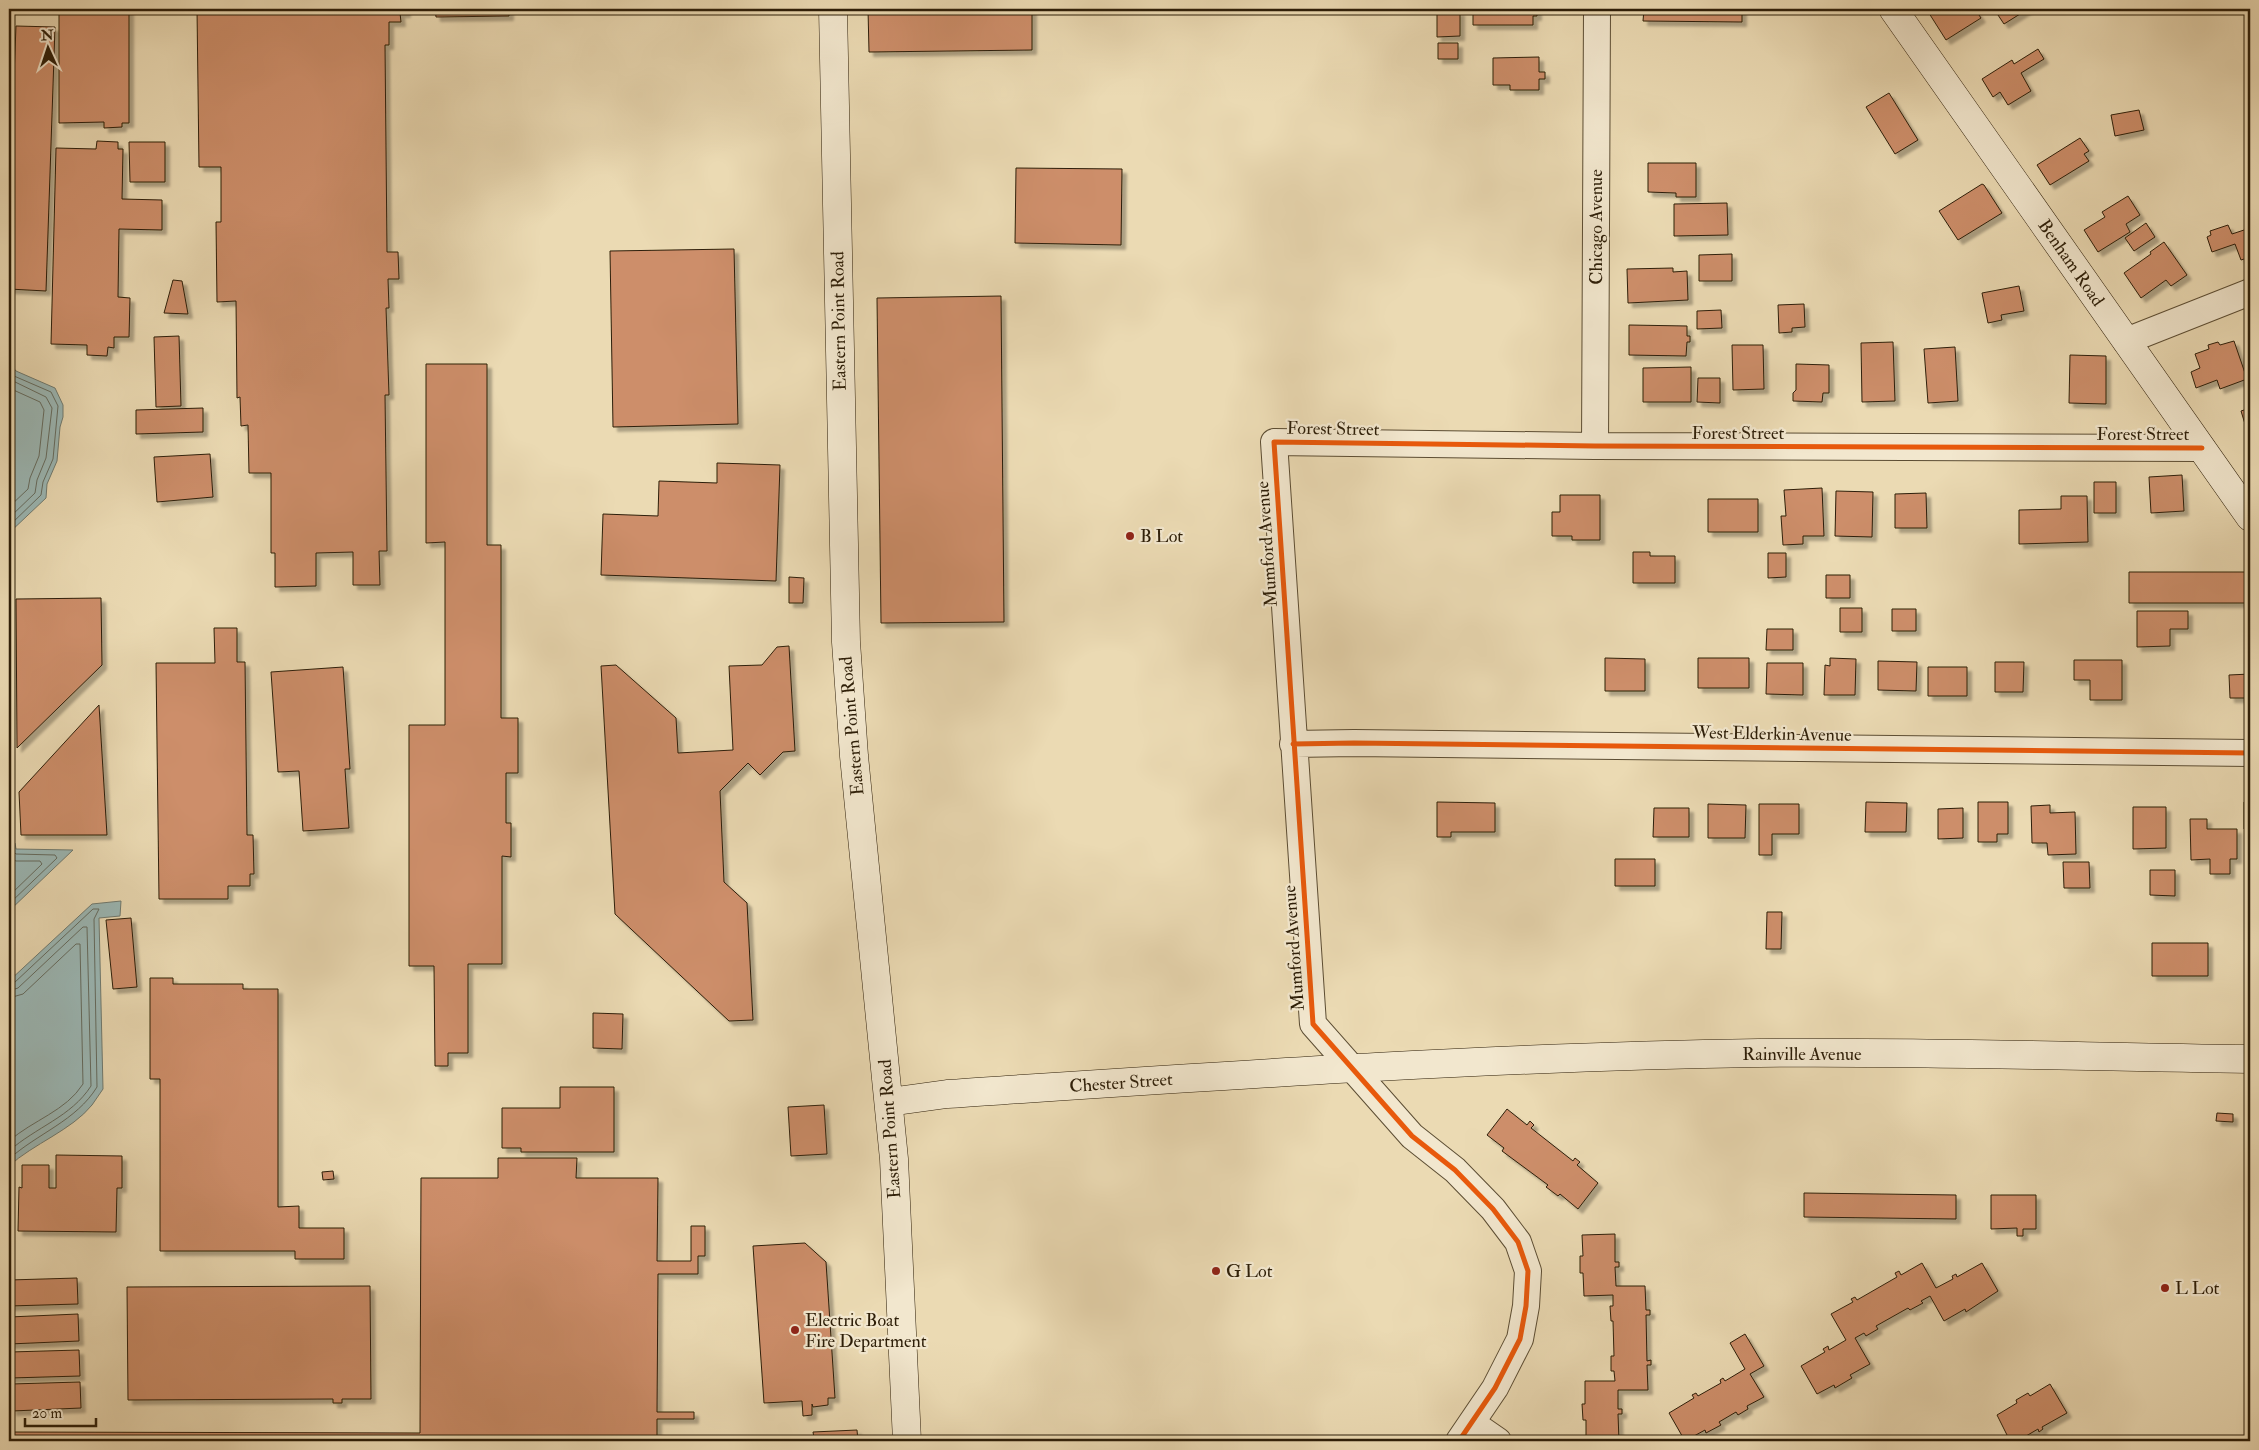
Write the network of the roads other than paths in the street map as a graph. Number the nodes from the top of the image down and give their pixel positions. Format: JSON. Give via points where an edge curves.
{"nodes":[{"id":1,"x":833,"y":9,"type":"edge"},
{"id":2,"x":1597,"y":9,"type":"edge"},
{"id":3,"x":1892,"y":9,"type":"edge"},
{"id":4,"x":2250,"y":292,"type":"edge"},
{"id":5,"x":2126,"y":341,"type":"junction"},
{"id":6,"x":1274,"y":442,"type":"joint"},
{"id":7,"x":1595,"y":446,"type":"junction"},
{"id":8,"x":2202,"y":448,"type":"junction"},
{"id":9,"x":2250,"y":517,"type":"edge"},
{"id":10,"x":1293,"y":744,"type":"junction"},
{"id":11,"x":2250,"y":753,"type":"edge"},
{"id":12,"x":2250,"y":1059,"type":"edge"},
{"id":13,"x":1354,"y":1068,"type":"junction"},
{"id":14,"x":889,"y":1102,"type":"junction"},
{"id":15,"x":1465,"y":1432,"type":"edge"},
{"id":16,"x":907,"y":1441,"type":"edge"},
{"id":17,"x":1498,"y":1441,"type":"edge"}],
"edges":[{"from":1,"to":14,"type":"main road","name":"Eastern Point Road","via":[[846,642],[854,756]]},
{"from":2,"to":7,"type":"street","name":"Chicago Avenue"},
{"from":3,"to":5,"type":"main road","name":"Benham Road"},
{"from":4,"to":5,"type":"street"},
{"from":5,"to":8,"type":"main road","name":"Benham Road"},
{"from":6,"to":7,"type":"street","name":"Forest Street"},
{"from":6,"to":10,"type":"street","name":"Mumford Avenue"},
{"from":7,"to":8,"type":"street","name":"Forest Street"},
{"from":8,"to":9,"type":"main road","name":"Benham Road"},
{"from":10,"to":11,"type":"street","name":"West Elderkin Avenue"},
{"from":10,"to":13,"type":"street","name":"Mumford Avenue","via":[[1313,1024]]},
{"from":12,"to":13,"type":"main road","name":"Rainville Avenue","via":[[1761,1053],[1527,1059]]},
{"from":13,"to":14,"type":"main road","name":"Chester Street","via":[[947,1094]]},
{"from":13,"to":15,"type":"street","name":"Mumford Avenue","via":[[1412,1136],[1455,1170],[1493,1209],[1518,1242],[1528,1271],[1520,1339],[1495,1388]]},
{"from":14,"to":16,"type":"main road","name":"Eastern Point Road"},
{"from":15,"to":17,"type":"street"}]}
